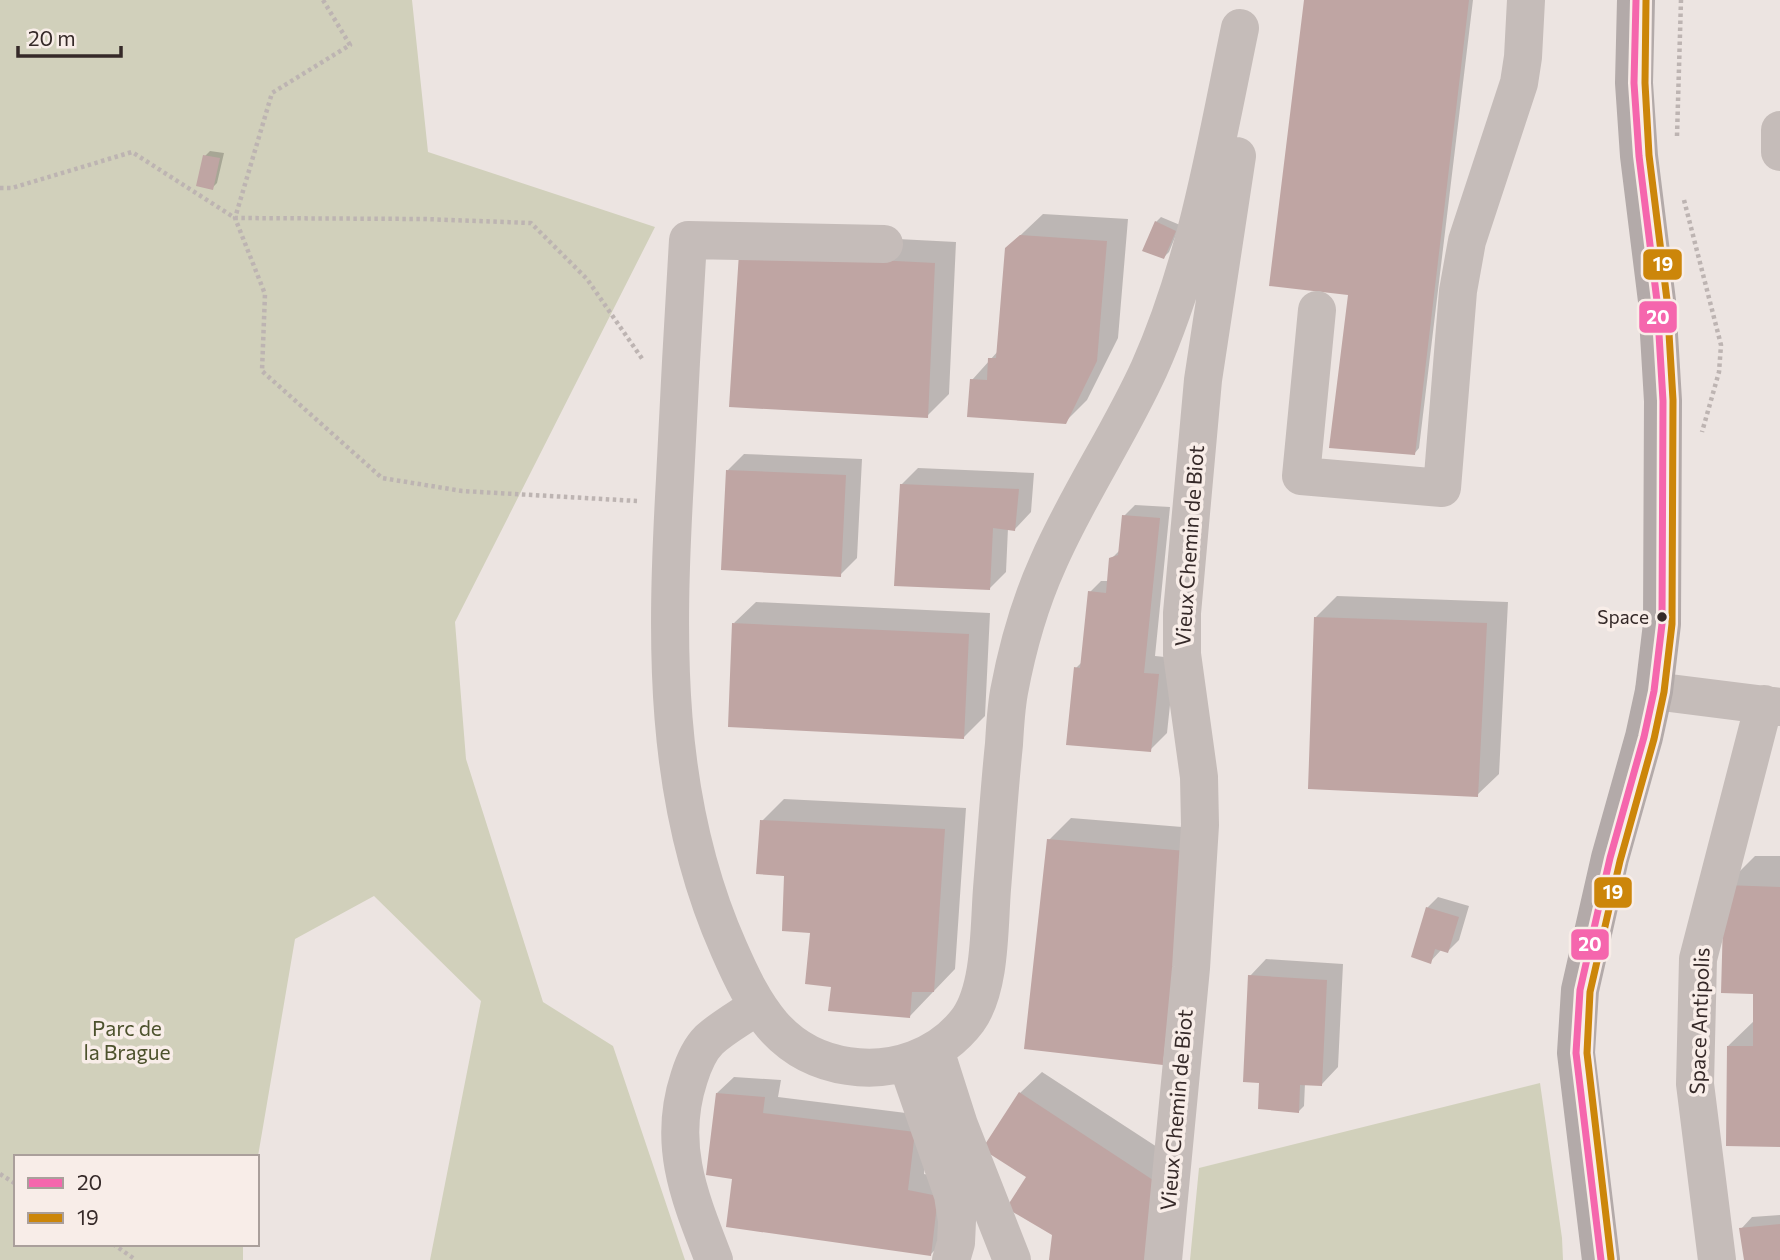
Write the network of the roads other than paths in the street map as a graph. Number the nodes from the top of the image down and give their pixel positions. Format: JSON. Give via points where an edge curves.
{"nodes":[{"id":1,"x":1526,"y":0,"type":"edge"},
{"id":2,"x":1636,"y":0,"type":"edge"},
{"id":3,"x":1241,"y":14,"type":"edge"},
{"id":4,"x":1780,"y":130,"type":"edge"},
{"id":5,"x":1780,"y":152,"type":"edge"},
{"id":6,"x":884,"y":244,"type":"dead end"},
{"id":7,"x":1317,"y":310,"type":"dead end"},
{"id":8,"x":1654,"y":691,"type":"junction"},
{"id":9,"x":1772,"y":706,"type":"edge"},
{"id":10,"x":757,"y":1006,"type":"junction"},
{"id":11,"x":921,"y":1056,"type":"junction"},
{"id":12,"x":714,"y":1260,"type":"edge"},
{"id":13,"x":951,"y":1260,"type":"edge"},
{"id":14,"x":1012,"y":1260,"type":"edge"},
{"id":15,"x":1163,"y":1260,"type":"edge"},
{"id":16,"x":1601,"y":1260,"type":"edge"},
{"id":17,"x":1717,"y":1260,"type":"edge"}],
"edges":[{"from":1,"to":7,"type":"street","via":[[1519,83],[1462,266],[1442,488],[1301,476]]},
{"from":2,"to":8,"type":"main road","via":[[1634,83],[1663,401],[1662,624]]},
{"from":3,"to":11,"type":"street","via":[[1207,186],[1181,287],[1149,369],[1046,566],[1025,627],[1009,693],[981,989],[972,1015],[954,1036]]},
{"from":3,"to":15,"type":"street","name":"Vieux Chemin de Biot","via":[[1239,146],[1203,380],[1182,613],[1200,825]]},
{"from":4,"to":5,"type":"street"},
{"from":6,"to":10,"type":"street","via":[[688,240],[668,650],[672,719],[698,862],[718,924]]},
{"from":8,"to":9,"type":"street","name":"Space Antipolis"},
{"from":8,"to":16,"type":"main road","via":[[1580,990],[1576,1053]]},
{"from":9,"to":17,"type":"street","name":"Space Antipolis","via":[[1698,959],[1695,1084]]},
{"from":10,"to":11,"type":"street","via":[[766,1020],[813,1057],[854,1068],[891,1067]]},
{"from":10,"to":12,"type":"street","via":[[708,1041],[693,1063],[684,1091],[680,1147],[686,1187]]},
{"from":11,"to":13,"type":"street","via":[[957,1221]]},
{"from":11,"to":14,"type":"street","via":[[959,1125]]}]}
